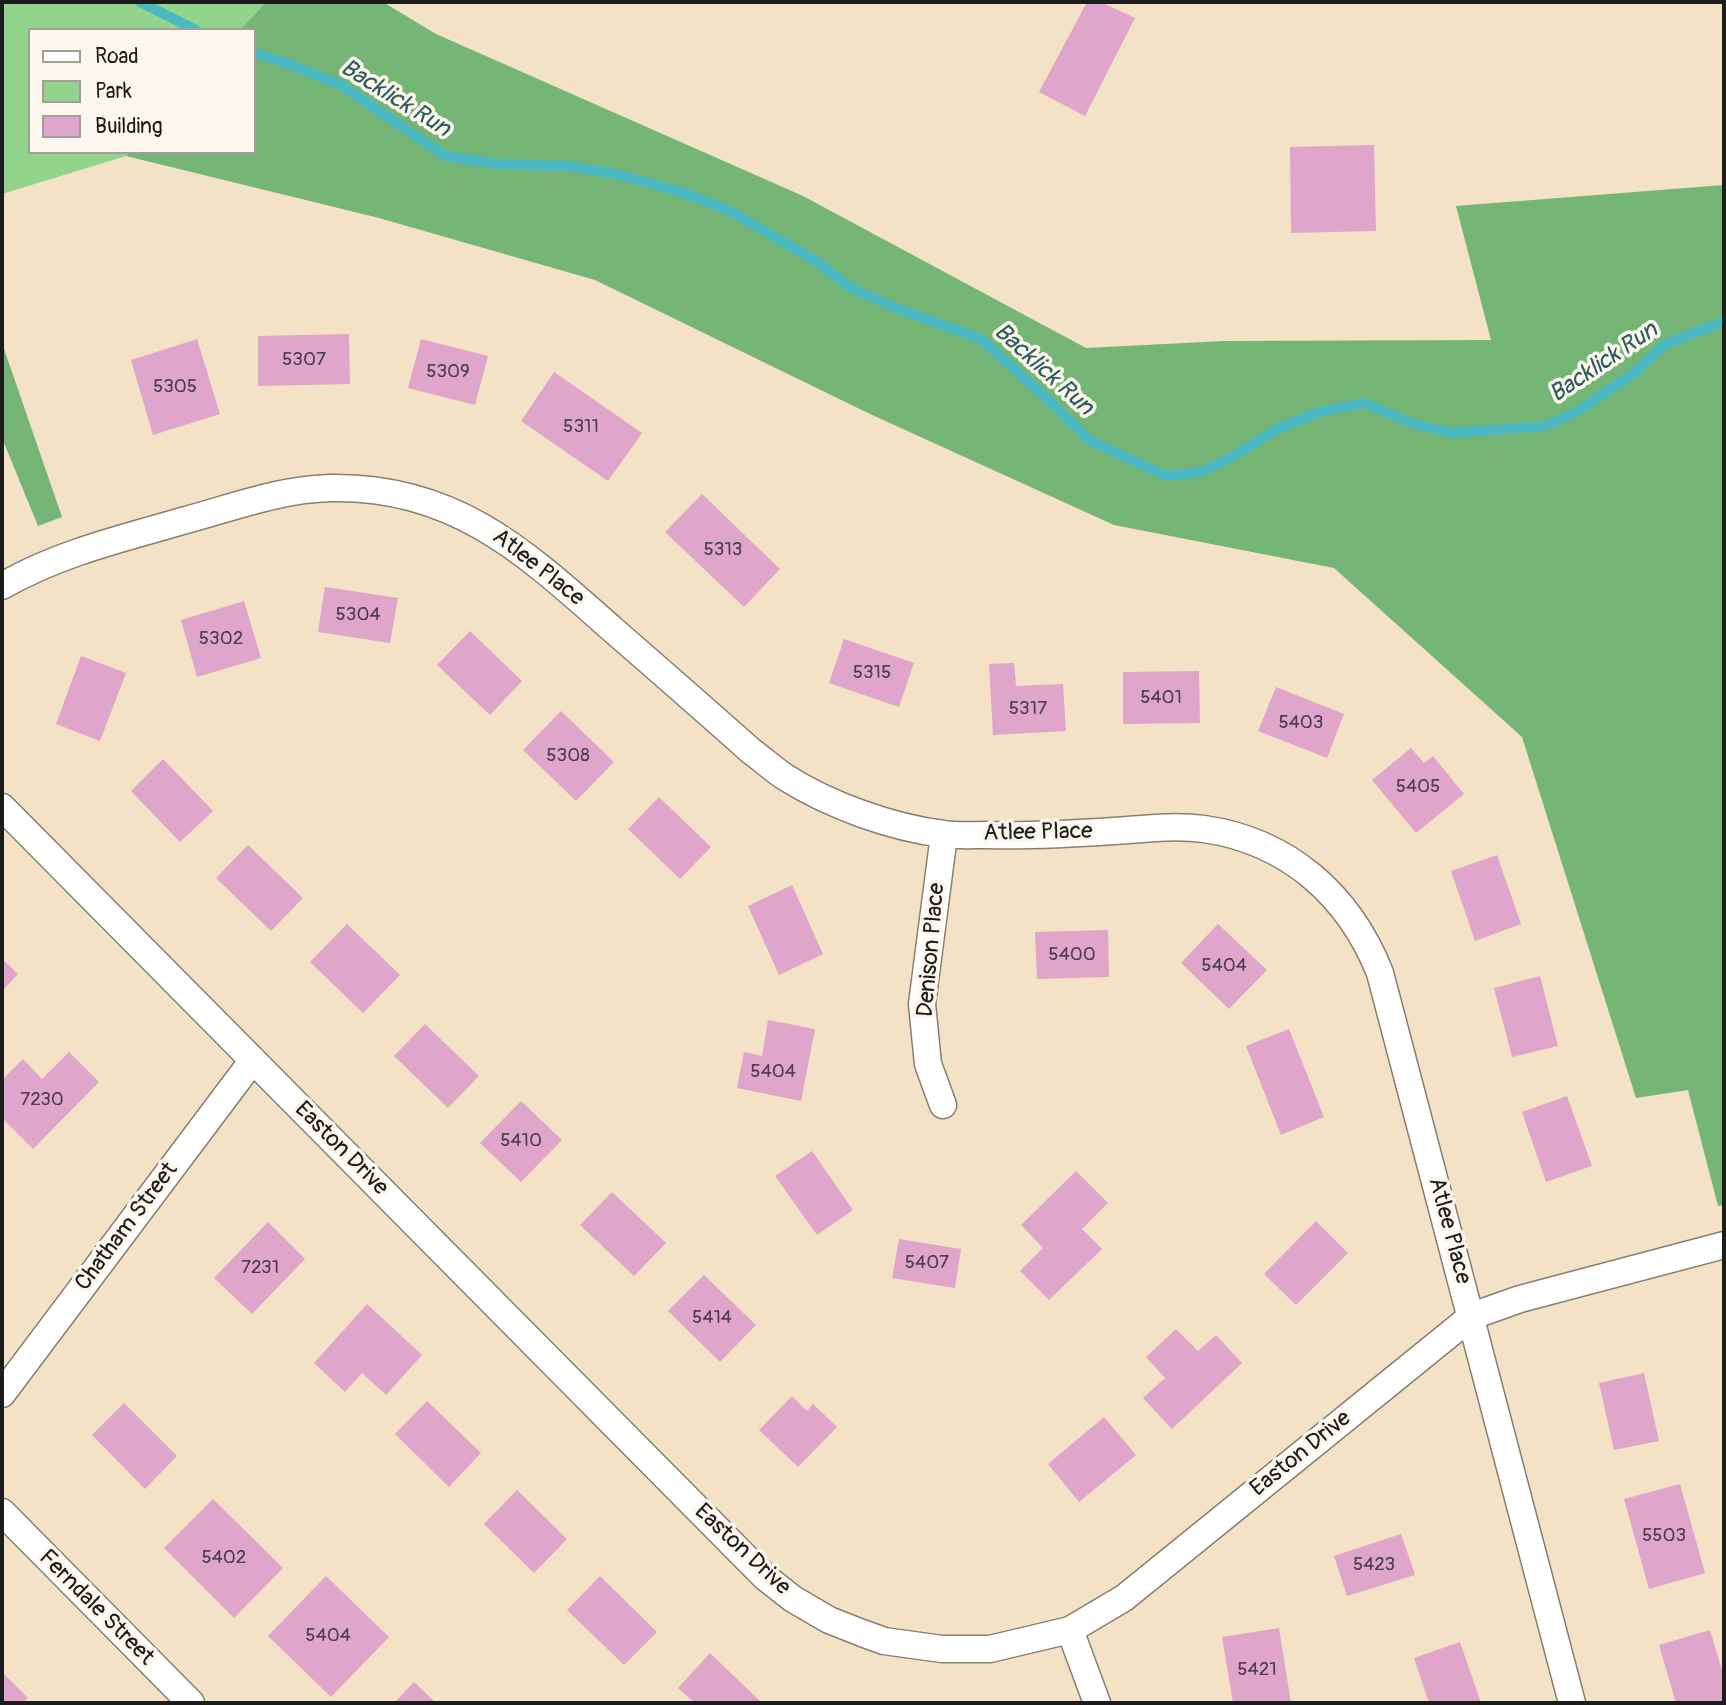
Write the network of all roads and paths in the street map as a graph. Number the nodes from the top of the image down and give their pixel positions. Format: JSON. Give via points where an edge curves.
{"nodes":[{"id":1,"x":2,"y":586,"type":"edge"},
{"id":2,"x":2,"y":807,"type":"edge"},
{"id":3,"x":944,"y":835,"type":"junction"},
{"id":4,"x":253,"y":1060,"type":"junction"},
{"id":5,"x":943,"y":1105,"type":"dead end"},
{"id":6,"x":1724,"y":1245,"type":"edge"},
{"id":7,"x":1472,"y":1316,"type":"junction"},
{"id":8,"x":2,"y":1394,"type":"edge"},
{"id":9,"x":2,"y":1512,"type":"edge"},
{"id":10,"x":1070,"y":1630,"type":"junction"},
{"id":11,"x":191,"y":1703,"type":"edge"},
{"id":12,"x":1097,"y":1703,"type":"edge"},
{"id":13,"x":1572,"y":1703,"type":"edge"}],
"edges":[{"from":1,"to":3,"type":"street","name":"Atlee Place","via":[[71,553],[280,494],[331,488],[432,503],[481,525],[530,558],[784,776],[851,810]]},
{"from":2,"to":4,"type":"street","name":"Easton Drive"},
{"from":3,"to":5,"type":"street","name":"Denison Place","via":[[922,1004],[928,1064]]},
{"from":3,"to":7,"type":"street","name":"Atlee Place","via":[[1203,829],[1273,851],[1327,889],[1347,911],[1380,973]]},
{"from":4,"to":8,"type":"street","name":"Chatham Street"},
{"from":4,"to":10,"type":"street","name":"Easton Drive","via":[[765,1577],[793,1599],[829,1620],[884,1641],[942,1650],[990,1648]]},
{"from":6,"to":7,"type":"street","name":"Easton Drive"},
{"from":7,"to":10,"type":"street","name":"Easton Drive","via":[[1124,1598]]},
{"from":7,"to":13,"type":"street","name":"Atlee Place"},
{"from":9,"to":11,"type":"street","name":"Ferndale Street"},
{"from":10,"to":12,"type":"street"}]}
